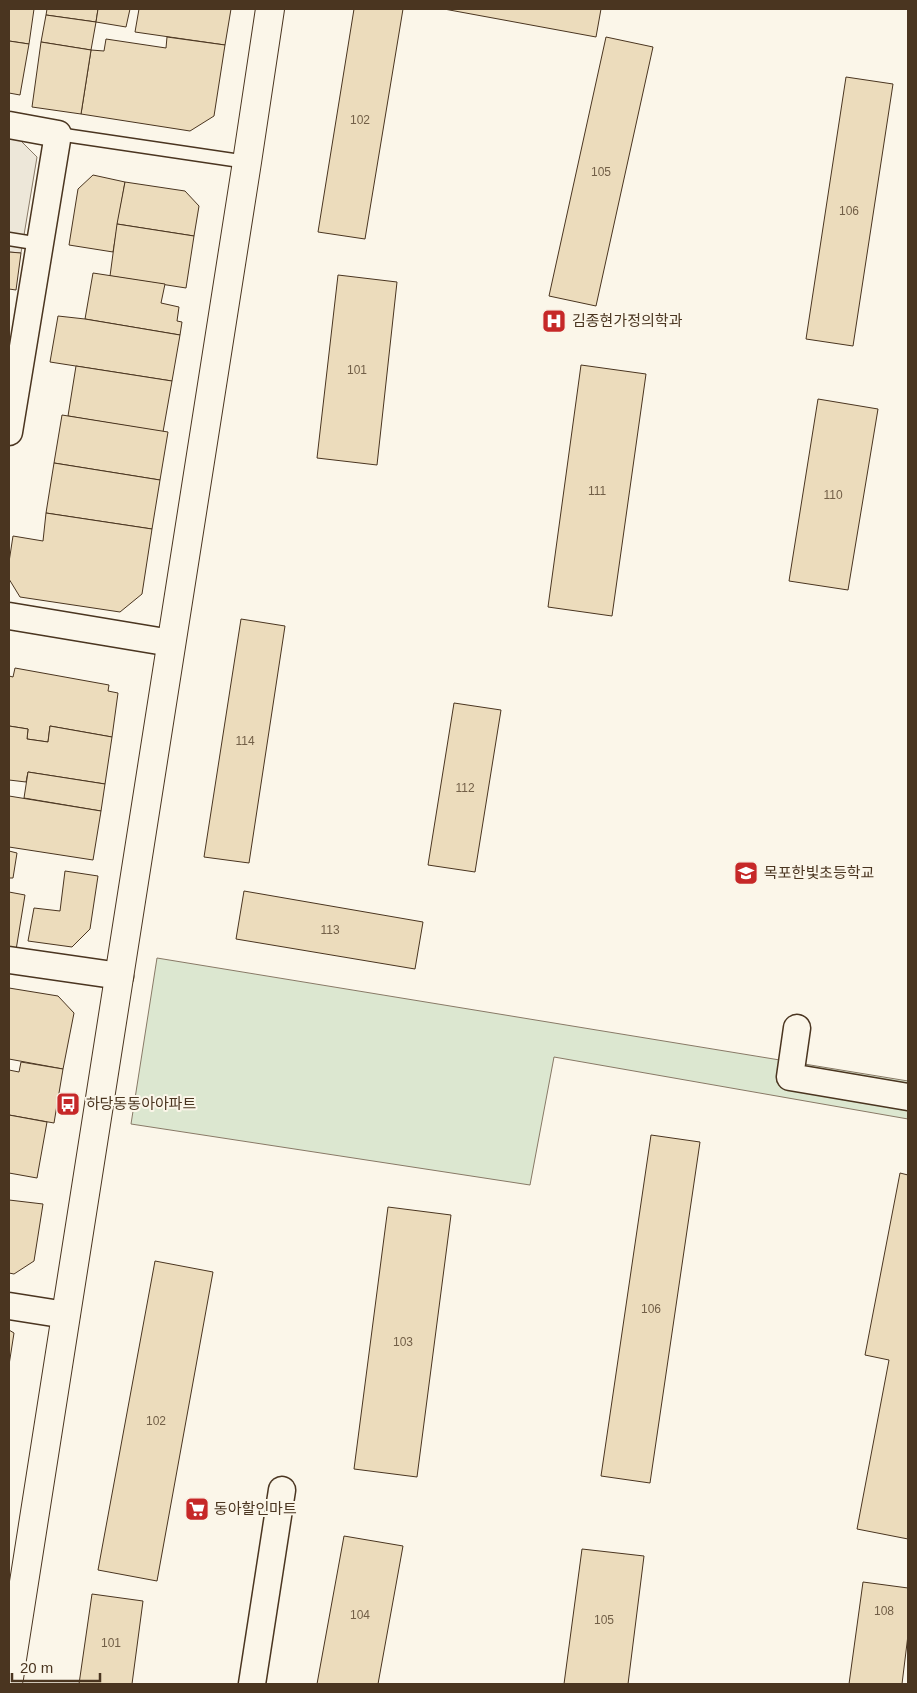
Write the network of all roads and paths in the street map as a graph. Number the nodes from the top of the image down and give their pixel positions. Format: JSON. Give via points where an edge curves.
{"nodes":[{"id":1,"x":270,"y":9,"type":"edge"},
{"id":2,"x":9,"y":125,"type":"edge"},
{"id":3,"x":58,"y":134,"type":"junction"},
{"id":4,"x":247,"y":162,"type":"junction"},
{"id":5,"x":9,"y":239,"type":"edge"},
{"id":6,"x":40,"y":244,"type":"junction"},
{"id":7,"x":9,"y":432,"type":"edge"},
{"id":8,"x":9,"y":616,"type":"edge"},
{"id":9,"x":171,"y":642,"type":"junction"},
{"id":10,"x":9,"y":960,"type":"edge"},
{"id":11,"x":120,"y":976,"type":"junction"},
{"id":12,"x":797,"y":1028,"type":"dead end"},
{"id":13,"x":908,"y":1096,"type":"edge"},
{"id":14,"x":9,"y":1306,"type":"edge"},
{"id":15,"x":66,"y":1316,"type":"junction"},
{"id":16,"x":282,"y":1490,"type":"dead end"},
{"id":17,"x":9,"y":1678,"type":"edge"},
{"id":18,"x":252,"y":1684,"type":"edge"}],
"edges":[{"from":1,"to":4,"type":"street"},
{"from":2,"to":3,"type":"street"},
{"from":3,"to":4,"type":"lane"},
{"from":3,"to":6,"type":"street"},
{"from":4,"to":9,"type":"street"},
{"from":5,"to":6,"type":"lane"},
{"from":6,"to":7,"type":"street"},
{"from":8,"to":9,"type":"street"},
{"from":9,"to":11,"type":"street"},
{"from":10,"to":11,"type":"street"},
{"from":11,"to":15,"type":"street"},
{"from":12,"to":13,"type":"street","via":[[790,1077]]},
{"from":14,"to":15,"type":"street"},
{"from":15,"to":17,"type":"street"},
{"from":16,"to":18,"type":"street"}]}
